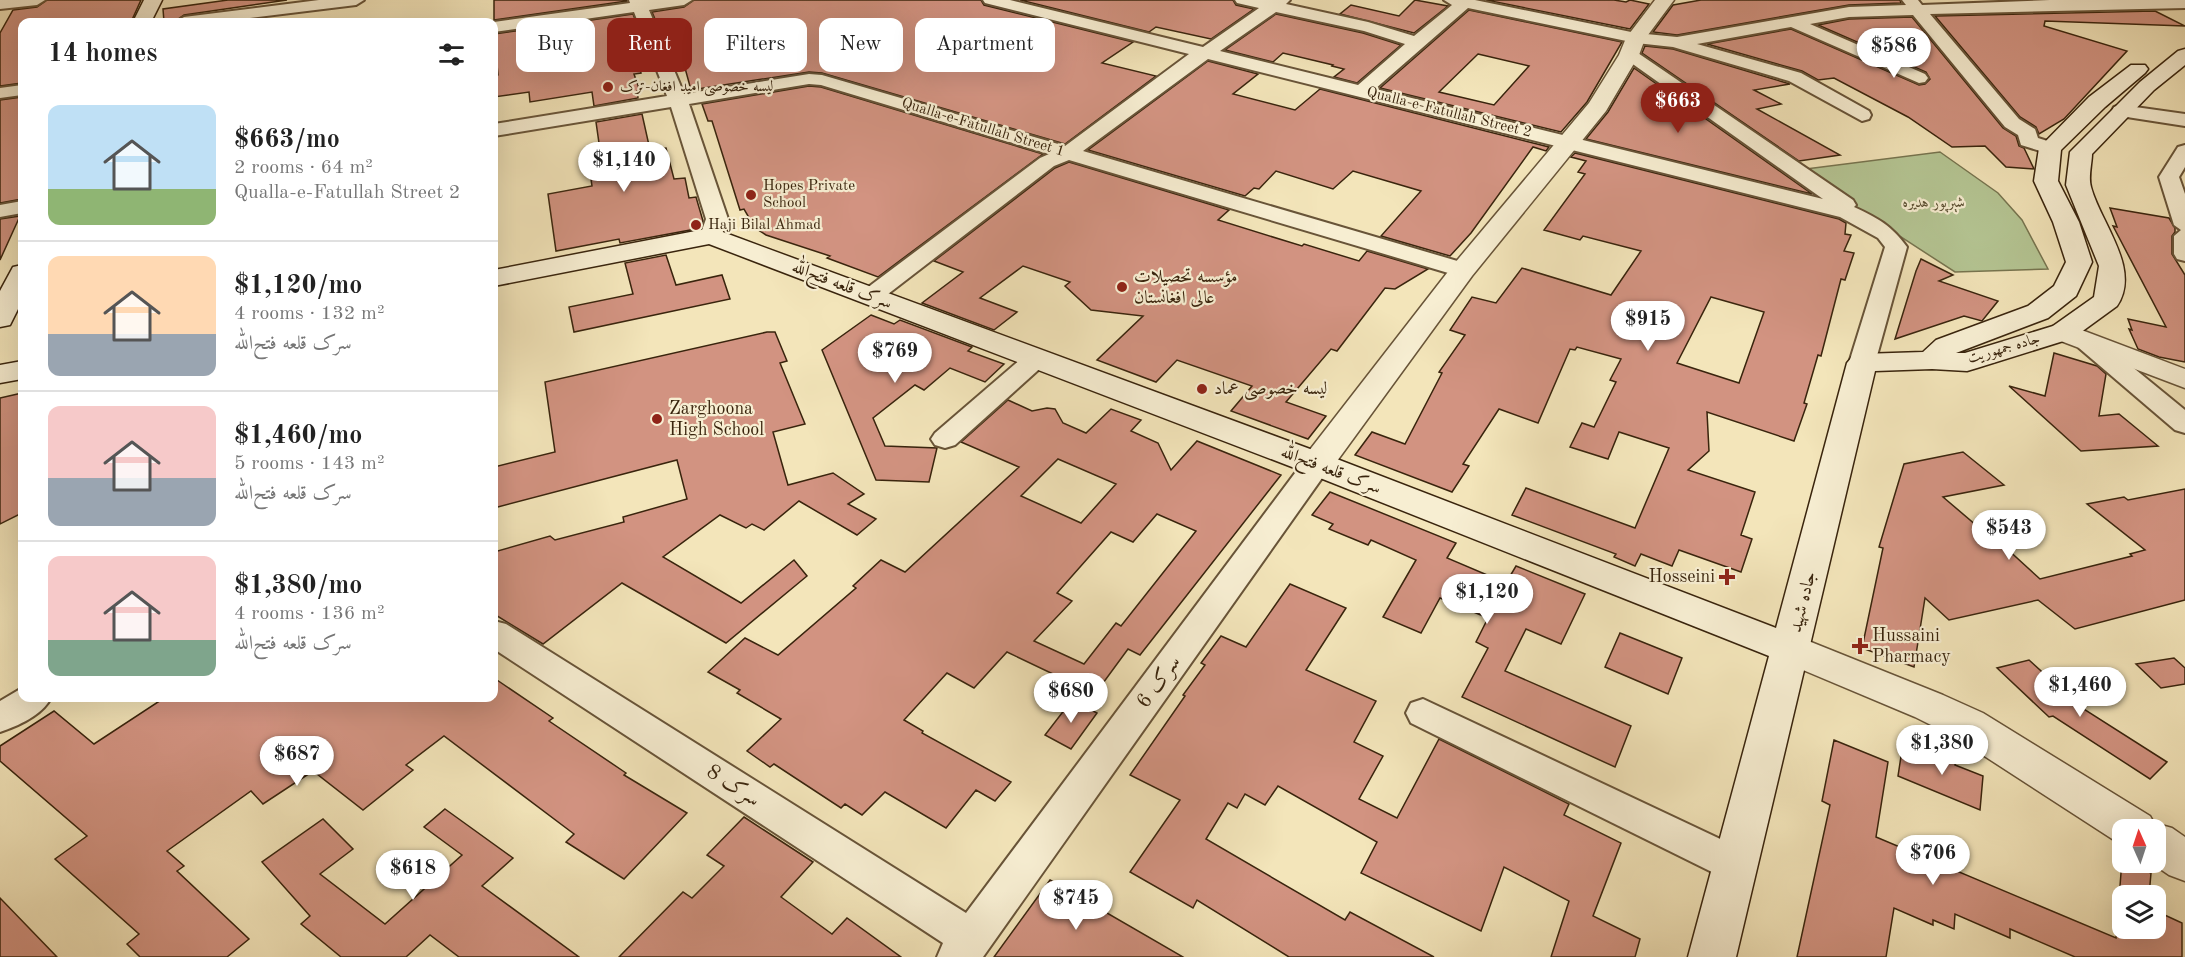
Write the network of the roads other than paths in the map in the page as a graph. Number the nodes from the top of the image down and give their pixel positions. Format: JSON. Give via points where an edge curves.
{"nodes":[{"id":1,"x":37,"y":0,"type":"edge"},
{"id":2,"x":153,"y":0,"type":"edge"},
{"id":3,"x":356,"y":0,"type":"edge"},
{"id":4,"x":684,"y":0,"type":"edge"},
{"id":5,"x":991,"y":0,"type":"edge"},
{"id":6,"x":1243,"y":0,"type":"edge"},
{"id":7,"x":1532,"y":0,"type":"edge"},
{"id":8,"x":1665,"y":0,"type":"edge"},
{"id":9,"x":2111,"y":0,"type":"edge"},
{"id":10,"x":1458,"y":1,"type":"edge"},
{"id":11,"x":638,"y":3,"type":"edge"},
{"id":12,"x":1277,"y":3,"type":"edge"},
{"id":13,"x":2185,"y":3,"type":"edge"},
{"id":14,"x":0,"y":4,"type":"edge"},
{"id":15,"x":1914,"y":4,"type":"edge"},
{"id":16,"x":2127,"y":6,"type":"junction"},
{"id":17,"x":144,"y":18,"type":"edge"},
{"id":18,"x":215,"y":18,"type":"edge"},
{"id":19,"x":1792,"y":22,"type":"junction"},
{"id":20,"x":1569,"y":24,"type":"junction"},
{"id":21,"x":498,"y":26,"type":"edge"},
{"id":22,"x":2185,"y":34,"type":"edge"},
{"id":23,"x":1417,"y":42,"type":"junction"},
{"id":24,"x":1677,"y":42,"type":"junction"},
{"id":25,"x":1633,"y":47,"type":"junction"},
{"id":26,"x":1206,"y":53,"type":"junction"},
{"id":27,"x":2185,"y":55,"type":"edge"},
{"id":28,"x":1919,"y":78,"type":"dead end"},
{"id":29,"x":2136,"y":82,"type":"junction"},
{"id":30,"x":1362,"y":90,"type":"junction"},
{"id":31,"x":18,"y":91,"type":"edge"},
{"id":32,"x":0,"y":93,"type":"edge"},
{"id":33,"x":678,"y":100,"type":"junction"},
{"id":34,"x":2121,"y":111,"type":"junction"},
{"id":35,"x":1862,"y":116,"type":"dead end"},
{"id":36,"x":2185,"y":120,"type":"edge"},
{"id":37,"x":498,"y":129,"type":"edge"},
{"id":38,"x":1568,"y":144,"type":"junction"},
{"id":39,"x":2050,"y":148,"type":"junction"},
{"id":40,"x":2185,"y":151,"type":"edge"},
{"id":41,"x":1068,"y":153,"type":"junction"},
{"id":42,"x":18,"y":208,"type":"edge"},
{"id":43,"x":0,"y":211,"type":"edge"},
{"id":44,"x":1848,"y":212,"type":"junction"},
{"id":45,"x":2185,"y":225,"type":"edge"},
{"id":46,"x":711,"y":236,"type":"junction"},
{"id":47,"x":2185,"y":236,"type":"edge"},
{"id":48,"x":1896,"y":247,"type":"joint"},
{"id":49,"x":2185,"y":254,"type":"edge"},
{"id":50,"x":1463,"y":270,"type":"junction"},
{"id":51,"x":498,"y":277,"type":"edge"},
{"id":52,"x":18,"y":281,"type":"edge"},
{"id":53,"x":871,"y":296,"type":"junction"},
{"id":54,"x":0,"y":319,"type":"edge"},
{"id":55,"x":2075,"y":338,"type":"junction"},
{"id":56,"x":1037,"y":358,"type":"junction"},
{"id":57,"x":1932,"y":360,"type":"junction"},
{"id":58,"x":1862,"y":363,"type":"junction"},
{"id":59,"x":18,"y":371,"type":"edge"},
{"id":60,"x":0,"y":374,"type":"edge"},
{"id":61,"x":2185,"y":379,"type":"edge"},
{"id":62,"x":2185,"y":424,"type":"edge"},
{"id":63,"x":945,"y":439,"type":"dead end"},
{"id":64,"x":1317,"y":464,"type":"junction"},
{"id":65,"x":498,"y":636,"type":"edge"},
{"id":66,"x":1791,"y":649,"type":"junction"},
{"id":67,"x":27,"y":702,"type":"edge"},
{"id":68,"x":1423,"y":713,"type":"dead end"},
{"id":69,"x":0,"y":718,"type":"edge"},
{"id":70,"x":2118,"y":819,"type":"edge"},
{"id":71,"x":2166,"y":849,"type":"edge"},
{"id":72,"x":2185,"y":861,"type":"edge"},
{"id":73,"x":1736,"y":865,"type":"junction"},
{"id":74,"x":965,"y":948,"type":"edge"},
{"id":75,"x":1712,"y":957,"type":"edge"}],
"edges":[{"from":1,"to":14,"type":"street"},
{"from":2,"to":17,"type":"main road"},
{"from":3,"to":18,"type":"street"},
{"from":4,"to":11,"type":"street"},
{"from":5,"to":26,"type":"street","name":"Qualla-e-Fatullah Street 2"},
{"from":6,"to":12,"type":"street"},
{"from":7,"to":20,"type":"street"},
{"from":8,"to":25,"type":"main road"},
{"from":9,"to":16,"type":"street"},
{"from":10,"to":20,"type":"street"},
{"from":10,"to":23,"type":"street"},
{"from":11,"to":21,"type":"street"},
{"from":11,"to":33,"type":"street"},
{"from":12,"to":23,"type":"street"},
{"from":12,"to":26,"type":"street"},
{"from":13,"to":16,"type":"street"},
{"from":15,"to":16,"type":"street"},
{"from":15,"to":19,"type":"street"},
{"from":15,"to":39,"type":"street","via":[[2012,123],[2028,134],[2028,141]]},
{"from":19,"to":24,"type":"street"},
{"from":19,"to":28,"type":"street"},
{"from":20,"to":25,"type":"street"},
{"from":22,"to":29,"type":"main road","name":"جاده جمهوریت"},
{"from":23,"to":30,"type":"street"},
{"from":24,"to":25,"type":"street"},
{"from":24,"to":35,"type":"street","via":[[1795,77]]},
{"from":25,"to":38,"type":"main road","via":[[1598,106]]},
{"from":25,"to":44,"type":"street","via":[[1848,207]]},
{"from":26,"to":30,"type":"street","name":"Qualla-e-Fatullah Street 2"},
{"from":26,"to":41,"type":"street"},
{"from":27,"to":29,"type":"main road","name":"جاده جمهوریت"},
{"from":29,"to":34,"type":"main road","name":"جاده جمهوریت"},
{"from":29,"to":39,"type":"main road","name":"جاده جمهوریت","via":[[2097,102]]},
{"from":30,"to":38,"type":"street","name":"Qualla-e-Fatullah Street 2"},
{"from":31,"to":32,"type":"street"},
{"from":33,"to":37,"type":"street","name":"Qualla-e-Fatullah Street 1"},
{"from":33,"to":41,"type":"street","name":"Qualla-e-Fatullah Street 1","via":[[822,80]]},
{"from":33,"to":46,"type":"street","via":[[717,219]]},
{"from":34,"to":36,"type":"street"},
{"from":34,"to":55,"type":"main road","name":"جاده جمهوریت","via":[[2081,152],[2078,185],[2112,266],[2107,300]]},
{"from":38,"to":44,"type":"street","name":"Qualla-e-Fatullah Street 2"},
{"from":38,"to":50,"type":"main road"},
{"from":39,"to":57,"type":"main road","name":"جاده جمهوریت","via":[[2046,181],[2066,222],[2079,262],[2066,290],[2038,312],[1946,346]]},
{"from":40,"to":45,"type":"street","via":[[2169,177]]},
{"from":41,"to":50,"type":"street","name":"Qualla-e-Fatullah Street 1"},
{"from":41,"to":53,"type":"street","via":[[1047,162]]},
{"from":42,"to":43,"type":"street"},
{"from":44,"to":48,"type":"street","name":"Qualla-e-Fatullah Street 2","via":[[1886,232]]},
{"from":46,"to":51,"type":"main road"},
{"from":46,"to":53,"type":"main road","name":"سرک قلعه فتح‌الله"},
{"from":47,"to":49,"type":"street"},
{"from":48,"to":58,"type":"street","name":"جاده شهید"},
{"from":50,"to":64,"type":"main road"},
{"from":52,"to":54,"type":"main road"},
{"from":53,"to":56,"type":"main road","name":"سرک قلعه فتح‌الله"},
{"from":55,"to":57,"type":"main road","name":"جاده جمهوریت","via":[[1967,362]]},
{"from":55,"to":61,"type":"main road"},
{"from":55,"to":62,"type":"street"},
{"from":56,"to":63,"type":"street"},
{"from":56,"to":64,"type":"main road","name":"سرک قلعه فتح‌الله"},
{"from":57,"to":58,"type":"main road"},
{"from":58,"to":66,"type":"main road","name":"جاده شهید"},
{"from":59,"to":60,"type":"main road"},
{"from":64,"to":66,"type":"main road","name":"سرک قلعه فتح‌الله"},
{"from":64,"to":74,"type":"street","name":"سرک 6"},
{"from":65,"to":74,"type":"street","name":"سرک 8"},
{"from":66,"to":70,"type":"main road","name":"سرک قلعه فتح‌الله","via":[[1969,725]]},
{"from":66,"to":73,"type":"main road","name":"جاده شهید"},
{"from":67,"to":69,"type":"street"},
{"from":68,"to":73,"type":"street"},
{"from":71,"to":72,"type":"main road"},
{"from":73,"to":75,"type":"main road","name":"جاده شهید"}]}
